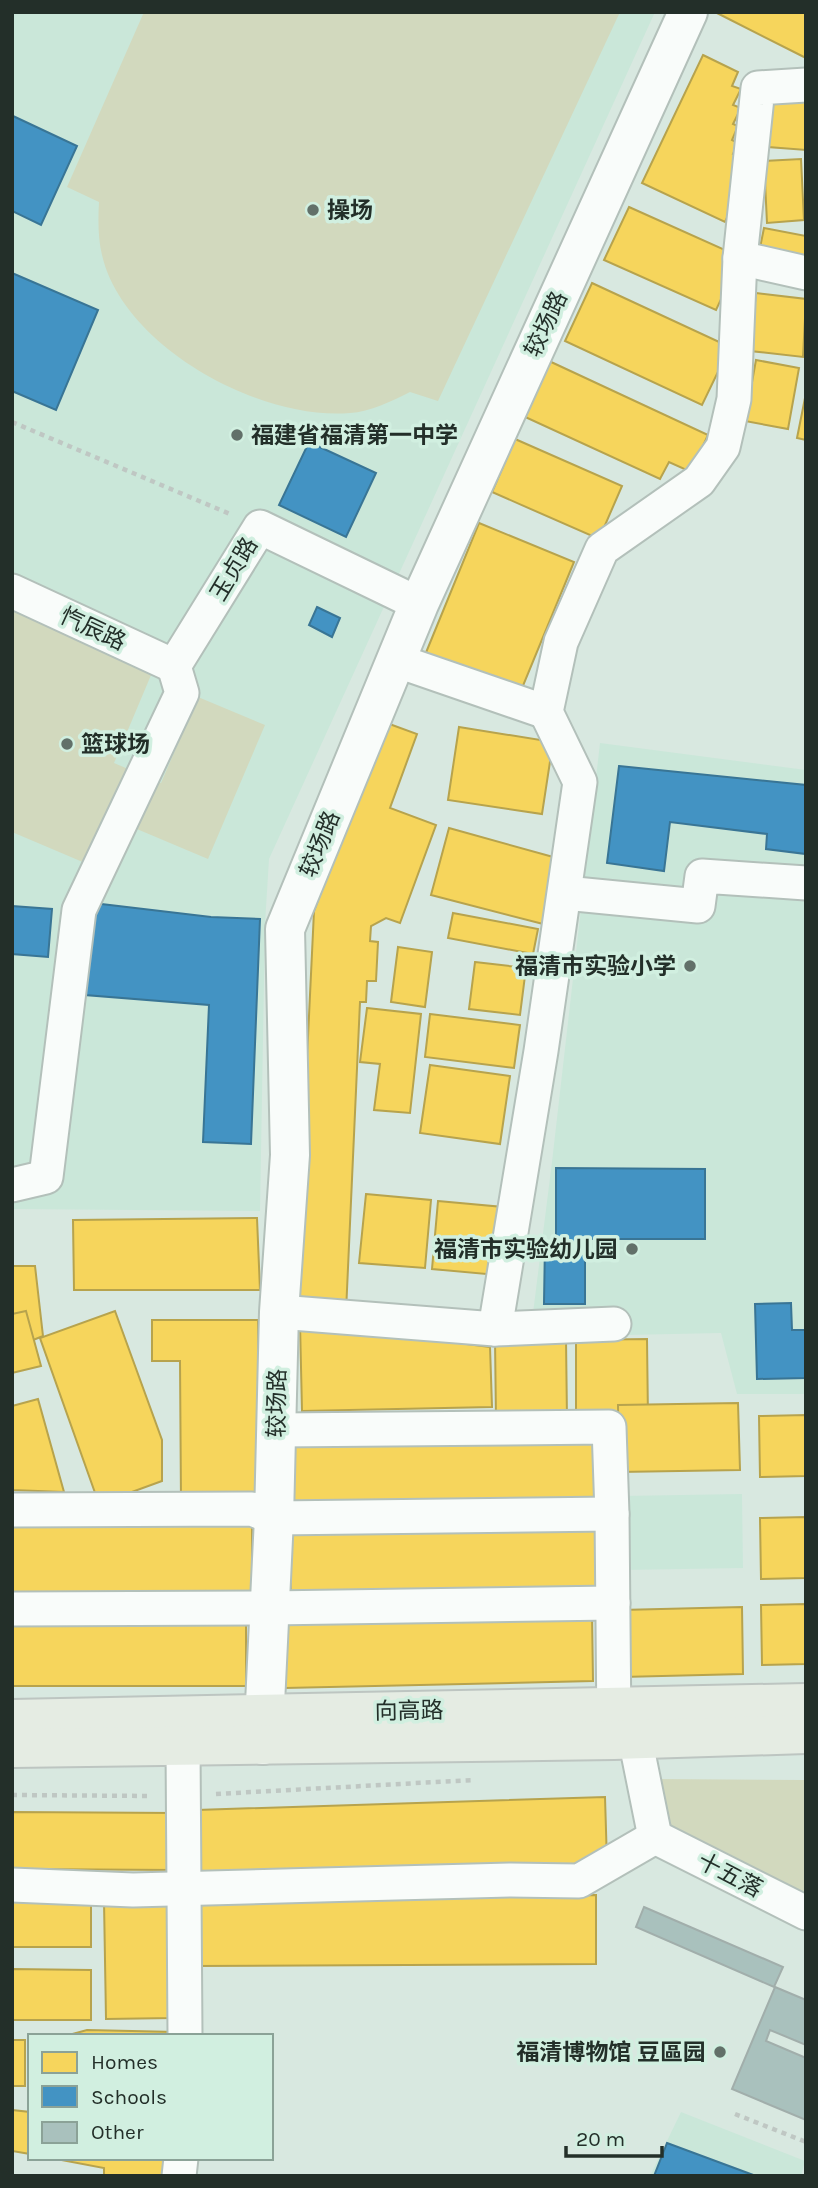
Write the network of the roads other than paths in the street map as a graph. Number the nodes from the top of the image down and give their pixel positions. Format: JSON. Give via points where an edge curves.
{"nodes":[{"id":1,"x":688,"y":12,"type":"edge"},
{"id":2,"x":806,"y":85,"type":"edge"},
{"id":3,"x":740,"y":258,"type":"junction"},
{"id":4,"x":806,"y":273,"type":"edge"},
{"id":5,"x":12,"y":592,"type":"edge"},
{"id":6,"x":419,"y":604,"type":"junction"},
{"id":7,"x":395,"y":660,"type":"junction"},
{"id":8,"x":178,"y":679,"type":"junction"},
{"id":9,"x":546,"y":712,"type":"junction"},
{"id":10,"x":806,"y":883,"type":"edge"},
{"id":11,"x":565,"y":894,"type":"junction"},
{"id":12,"x":12,"y":1185,"type":"edge"},
{"id":13,"x":279,"y":1312,"type":"junction"},
{"id":14,"x":614,"y":1324,"type":"dead end"},
{"id":15,"x":495,"y":1329,"type":"junction"},
{"id":16,"x":277,"y":1430,"type":"junction"},
{"id":17,"x":12,"y":1510,"type":"edge"},
{"id":18,"x":612,"y":1514,"type":"junction"},
{"id":19,"x":274,"y":1518,"type":"junction"},
{"id":20,"x":613,"y":1603,"type":"junction"},
{"id":21,"x":269,"y":1608,"type":"junction"},
{"id":22,"x":12,"y":1609,"type":"edge"},
{"id":23,"x":806,"y":1703,"type":"edge"},
{"id":24,"x":12,"y":1720,"type":"edge"},
{"id":25,"x":621,"y":1728,"type":"junction"},
{"id":26,"x":806,"y":1734,"type":"edge"},
{"id":27,"x":263,"y":1745,"type":"junction"},
{"id":28,"x":183,"y":1746,"type":"junction"},
{"id":29,"x":12,"y":1748,"type":"edge"},
{"id":30,"x":655,"y":1837,"type":"junction"},
{"id":31,"x":12,"y":1885,"type":"edge"},
{"id":32,"x":184,"y":1889,"type":"junction"},
{"id":33,"x":806,"y":1913,"type":"edge"},
{"id":34,"x":185,"y":2034,"type":"edge"}],
"edges":[{"from":1,"to":6,"type":"street","name":"较场路"},
{"from":2,"to":3,"type":"street","via":[[758,88]]},
{"from":3,"to":4,"type":"street"},
{"from":3,"to":9,"type":"street","via":[[734,399],[723,447],[699,481],[602,549],[561,642]]},
{"from":5,"to":8,"type":"street","name":"忾辰路"},
{"from":6,"to":7,"type":"street","name":"较场路"},
{"from":6,"to":8,"type":"street","name":"玉贞路","via":[[260,527]]},
{"from":7,"to":9,"type":"street"},
{"from":7,"to":13,"type":"street","name":"较场路","via":[[285,929],[290,1155]]},
{"from":8,"to":12,"type":"street","name":"玉贞路","via":[[79,910],[46,1177]]},
{"from":9,"to":11,"type":"street","via":[[580,782]]},
{"from":10,"to":11,"type":"street","via":[[702,876],[698,906]]},
{"from":11,"to":15,"type":"street"},
{"from":13,"to":15,"type":"street"},
{"from":13,"to":16,"type":"street","name":"较场路"},
{"from":14,"to":15,"type":"street"},
{"from":16,"to":18,"type":"street","via":[[609,1427]]},
{"from":16,"to":19,"type":"street","name":"较场路"},
{"from":17,"to":19,"type":"street","via":[[252,1509]]},
{"from":18,"to":19,"type":"street"},
{"from":18,"to":20,"type":"street"},
{"from":19,"to":21,"type":"street","name":"较场路"},
{"from":20,"to":21,"type":"street"},
{"from":20,"to":25,"type":"street"},
{"from":21,"to":22,"type":"street"},
{"from":21,"to":27,"type":"street","name":"较场路"},
{"from":23,"to":25,"type":"main road","name":"向高路"},
{"from":24,"to":25,"type":"main road","name":"向高路"},
{"from":25,"to":26,"type":"main road","name":"向高路"},
{"from":25,"to":27,"type":"main road","name":"向高路"},
{"from":25,"to":30,"type":"street"},
{"from":27,"to":28,"type":"main road","name":"向高路"},
{"from":28,"to":29,"type":"main road","name":"向高路"},
{"from":28,"to":32,"type":"street"},
{"from":30,"to":32,"type":"street","via":[[579,1881]]},
{"from":30,"to":33,"type":"street","name":"十五落"},
{"from":31,"to":32,"type":"street"},
{"from":32,"to":34,"type":"street"}]}
